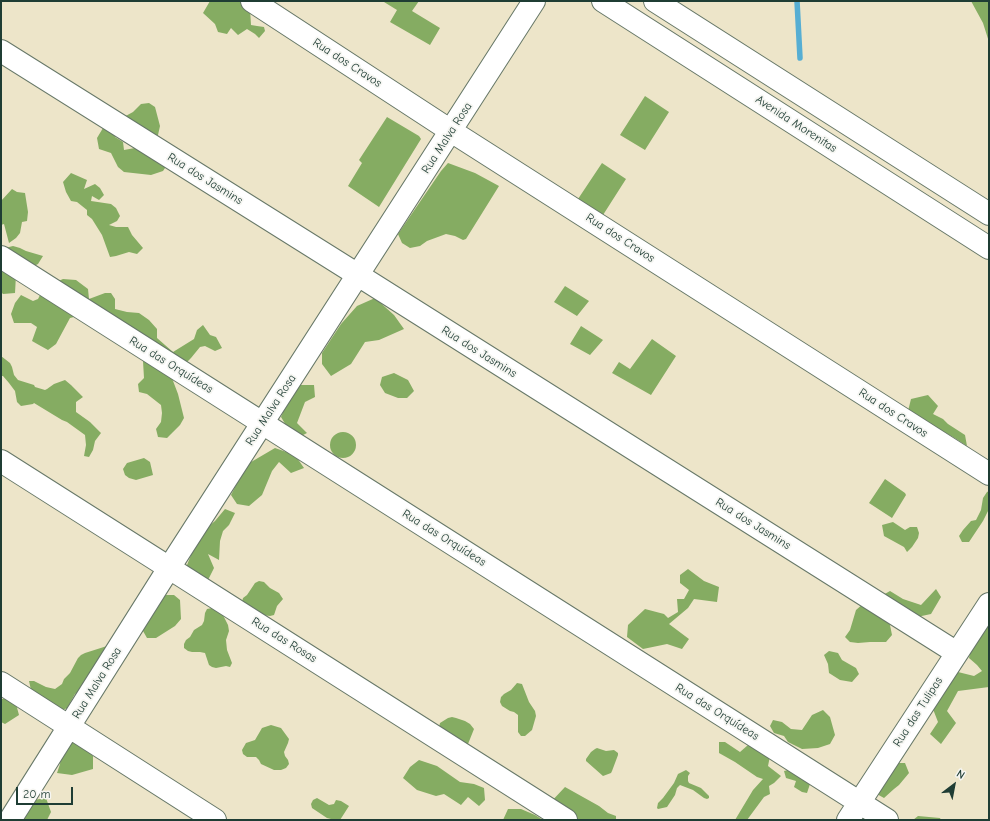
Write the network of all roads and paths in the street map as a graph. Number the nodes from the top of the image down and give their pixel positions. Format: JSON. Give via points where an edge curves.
{"nodes":[{"id":1,"x":252,"y":1,"type":"edge"},
{"id":2,"x":534,"y":1,"type":"edge"},
{"id":3,"x":603,"y":1,"type":"edge"},
{"id":4,"x":655,"y":1,"type":"edge"},
{"id":5,"x":1,"y":52,"type":"edge"},
{"id":6,"x":452,"y":131,"type":"junction"},
{"id":7,"x":989,"y":214,"type":"edge"},
{"id":8,"x":989,"y":248,"type":"edge"},
{"id":9,"x":1,"y":257,"type":"edge"},
{"id":10,"x":358,"y":275,"type":"junction"},
{"id":11,"x":263,"y":423,"type":"junction"},
{"id":12,"x":1,"y":461,"type":"edge"},
{"id":13,"x":989,"y":474,"type":"edge"},
{"id":14,"x":169,"y":568,"type":"junction"},
{"id":15,"x":989,"y":604,"type":"edge"},
{"id":16,"x":957,"y":653,"type":"junction"},
{"id":17,"x":1,"y":683,"type":"edge"},
{"id":18,"x":70,"y":727,"type":"junction"},
{"id":19,"x":854,"y":811,"type":"edge"},
{"id":20,"x":10,"y":820,"type":"edge"},
{"id":21,"x":215,"y":820,"type":"edge"},
{"id":22,"x":566,"y":820,"type":"edge"},
{"id":23,"x":887,"y":820,"type":"edge"}],
"edges":[{"from":1,"to":6,"type":"street","name":"Rua dos Cravos"},
{"from":2,"to":6,"type":"street","name":"Rua Malva Rosa"},
{"from":3,"to":8,"type":"street","name":"Avenida Morenitas"},
{"from":4,"to":7,"type":"street"},
{"from":5,"to":10,"type":"street","name":"Rua dos Jasmins"},
{"from":6,"to":10,"type":"street","name":"Rua Malva Rosa"},
{"from":6,"to":13,"type":"street","name":"Rua dos Cravos"},
{"from":9,"to":11,"type":"street","name":"Rua das Orquídeas"},
{"from":10,"to":11,"type":"street","name":"Rua Malva Rosa"},
{"from":10,"to":16,"type":"street","name":"Rua dos Jasmins"},
{"from":11,"to":14,"type":"street","name":"Rua Malva Rosa"},
{"from":11,"to":19,"type":"street","name":"Rua das Orquídeas"},
{"from":12,"to":14,"type":"street","name":"Rua das Rosas"},
{"from":14,"to":18,"type":"street","name":"Rua Malva Rosa"},
{"from":14,"to":22,"type":"street","name":"Rua das Rosas"},
{"from":15,"to":16,"type":"street","name":"Rua das Tulipas"},
{"from":16,"to":19,"type":"street","name":"Rua das Tulipas"},
{"from":17,"to":18,"type":"street"},
{"from":18,"to":20,"type":"street","name":"Rua Malva Rosa"},
{"from":18,"to":21,"type":"street"},
{"from":19,"to":23,"type":"street","name":"Rua das Orquídeas"}]}
